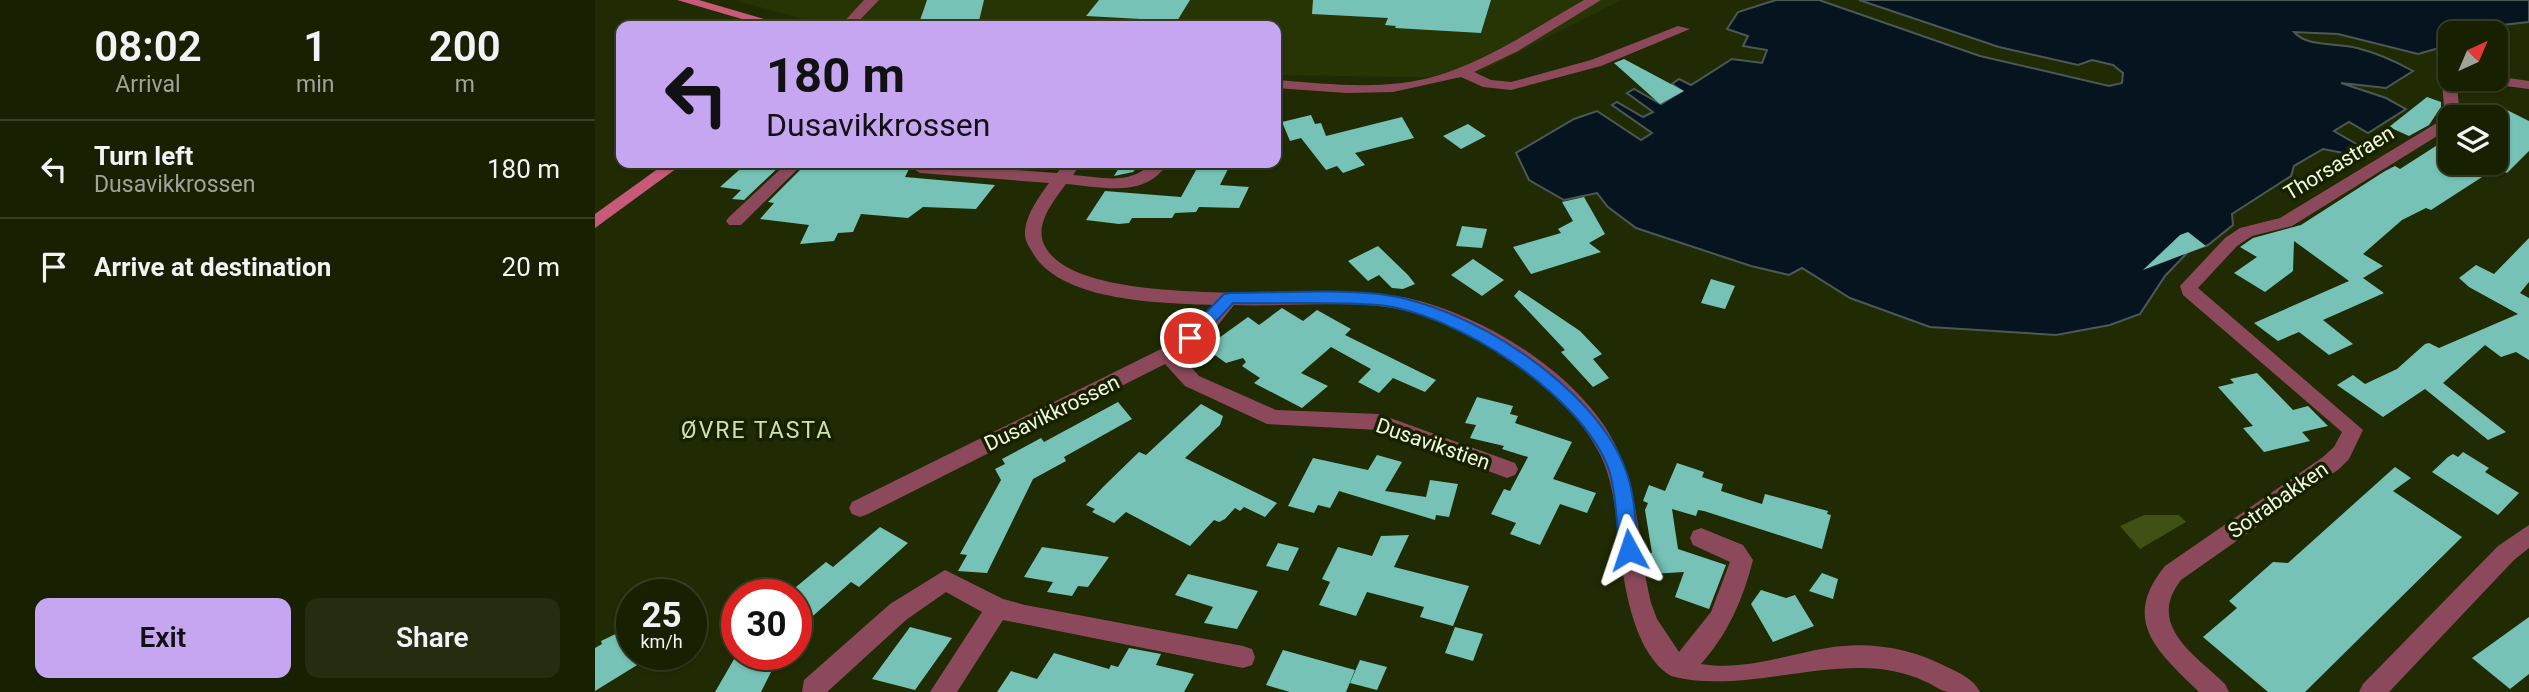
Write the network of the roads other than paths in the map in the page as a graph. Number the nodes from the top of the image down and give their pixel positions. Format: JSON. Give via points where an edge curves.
{"nodes":[{"id":1,"x":684,"y":0,"type":"edge"},
{"id":2,"x":872,"y":0,"type":"edge"},
{"id":3,"x":1594,"y":0,"type":"edge"},
{"id":4,"x":762,"y":21,"type":"edge"},
{"id":5,"x":852,"y":21,"type":"edge"},
{"id":6,"x":1683,"y":29,"type":"dead end"},
{"id":7,"x":1462,"y":72,"type":"junction"},
{"id":8,"x":2508,"y":82,"type":"edge"},
{"id":9,"x":1281,"y":84,"type":"edge"},
{"id":10,"x":2529,"y":85,"type":"edge"},
{"id":11,"x":2438,"y":127,"type":"edge"},
{"id":12,"x":669,"y":168,"type":"edge"},
{"id":13,"x":791,"y":168,"type":"edge"},
{"id":14,"x":921,"y":168,"type":"edge"},
{"id":15,"x":1156,"y":168,"type":"edge"},
{"id":16,"x":1067,"y":171,"type":"edge"},
{"id":17,"x":734,"y":221,"type":"dead end"},
{"id":18,"x":595,"y":222,"type":"edge"},
{"id":19,"x":2189,"y":290,"type":"joint"},
{"id":20,"x":1230,"y":298,"type":"junction"},
{"id":21,"x":1168,"y":354,"type":"junction"},
{"id":22,"x":1507,"y":470,"type":"dead end"},
{"id":23,"x":860,"y":508,"type":"dead end"},
{"id":24,"x":2529,"y":535,"type":"edge"},
{"id":25,"x":1701,"y":538,"type":"dead end"},
{"id":26,"x":998,"y":608,"type":"junction"},
{"id":27,"x":1243,"y":657,"type":"dead end"},
{"id":28,"x":1679,"y":668,"type":"junction"},
{"id":29,"x":813,"y":688,"type":"dead end"},
{"id":30,"x":943,"y":692,"type":"edge"},
{"id":31,"x":1966,"y":692,"type":"edge"},
{"id":32,"x":2216,"y":692,"type":"edge"},
{"id":33,"x":2372,"y":692,"type":"edge"}],
"edges":[{"from":1,"to":4,"type":"main road"},
{"from":2,"to":5,"type":"street"},
{"from":3,"to":7,"type":"street"},
{"from":6,"to":7,"type":"street","via":[[1596,63],[1511,86],[1488,84]]},
{"from":7,"to":9,"type":"street","via":[[1369,90]]},
{"from":8,"to":10,"type":"street"},
{"from":11,"to":19,"type":"street","name":"Thorsastraen","via":[[2286,222],[2246,232],[2192,280]]},
{"from":12,"to":18,"type":"main road"},
{"from":13,"to":17,"type":"street"},
{"from":14,"to":16,"type":"street"},
{"from":15,"to":16,"type":"street","via":[[1135,184]]},
{"from":16,"to":20,"type":"street","via":[[1038,214],[1034,231],[1038,252],[1058,270],[1100,289]]},
{"from":19,"to":32,"type":"street","name":"Sotrabakken","via":[[2353,430],[2342,453],[2331,463],[2173,573],[2158,590],[2154,601],[2157,627]]},
{"from":20,"to":21,"type":"street","name":"Dusavikkrossen"},
{"from":20,"to":28,"type":"street","via":[[1378,300],[1416,306],[1490,340],[1540,374],[1581,411],[1611,453],[1624,499],[1635,596],[1649,631]]},
{"from":21,"to":22,"type":"street","name":"Dusavikstien","via":[[1192,381],[1274,418],[1379,422]]},
{"from":21,"to":23,"type":"street","name":"Dusavikkrossen"},
{"from":24,"to":33,"type":"street","via":[[2506,552]]},
{"from":25,"to":28,"type":"street","via":[[1735,552],[1742,560],[1730,606],[1719,626]]},
{"from":26,"to":27,"type":"street"},
{"from":26,"to":29,"type":"street","via":[[945,580],[898,612]]},
{"from":26,"to":30,"type":"street"},
{"from":28,"to":31,"type":"street","via":[[1736,682],[1762,680],[1826,659],[1883,657],[1915,664]]}]}
